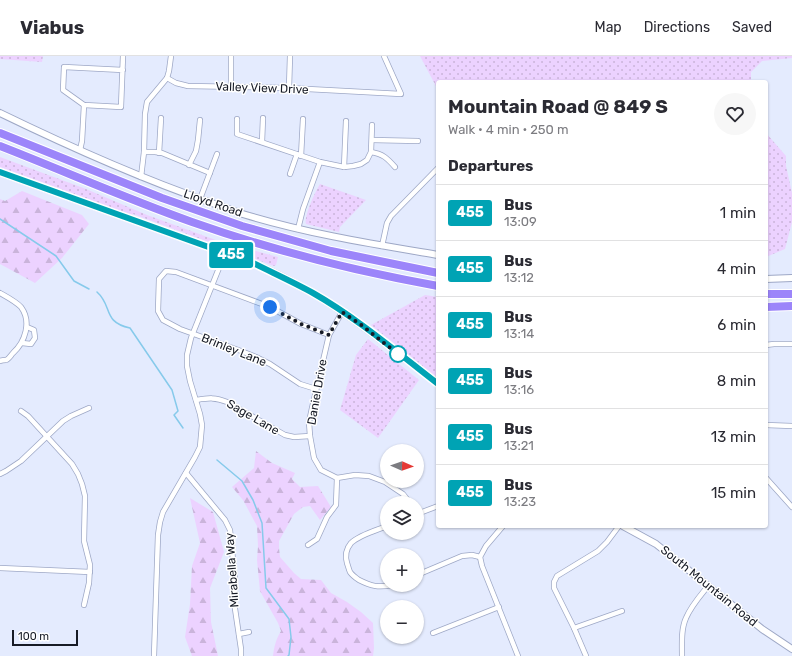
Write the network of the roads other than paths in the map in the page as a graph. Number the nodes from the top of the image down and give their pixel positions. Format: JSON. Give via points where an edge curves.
{"nodes":[{"id":1,"x":123,"y":56,"type":"edge"},
{"id":2,"x":171,"y":56,"type":"edge"},
{"id":3,"x":232,"y":56,"type":"edge"},
{"id":4,"x":290,"y":56,"type":"edge"},
{"id":5,"x":384,"y":56,"type":"edge"},
{"id":6,"x":123,"y":70,"type":"junction"},
{"id":7,"x":167,"y":78,"type":"junction"},
{"id":8,"x":231,"y":86,"type":"junction"},
{"id":9,"x":289,"y":88,"type":"junction"},
{"id":10,"x":84,"y":105,"type":"junction"},
{"id":11,"x":0,"y":113,"type":"edge"},
{"id":12,"x":162,"y":118,"type":"dead end"},
{"id":13,"x":263,"y":118,"type":"dead end"},
{"id":14,"x":238,"y":119,"type":"dead end"},
{"id":15,"x":303,"y":119,"type":"dead end"},
{"id":16,"x":200,"y":120,"type":"dead end"},
{"id":17,"x":346,"y":121,"type":"dead end"},
{"id":18,"x":372,"y":125,"type":"dead end"},
{"id":19,"x":0,"y":127,"type":"edge"},
{"id":20,"x":0,"y":133,"type":"edge"},
{"id":21,"x":372,"y":140,"type":"junction"},
{"id":22,"x":418,"y":141,"type":"dead end"},
{"id":23,"x":262,"y":142,"type":"junction"},
{"id":24,"x":0,"y":146,"type":"edge"},
{"id":25,"x":80,"y":150,"type":"junction"},
{"id":26,"x":0,"y":152,"type":"edge"},
{"id":27,"x":144,"y":152,"type":"junction"},
{"id":28,"x":371,"y":152,"type":"junction"},
{"id":29,"x":160,"y":153,"type":"junction"},
{"id":30,"x":217,"y":154,"type":"dead end"},
{"id":31,"x":299,"y":155,"type":"junction"},
{"id":32,"x":70,"y":161,"type":"junction"},
{"id":33,"x":320,"y":162,"type":"junction"},
{"id":34,"x":189,"y":165,"type":"junction"},
{"id":35,"x":344,"y":167,"type":"junction"},
{"id":36,"x":395,"y":167,"type":"dead end"},
{"id":37,"x":436,"y":170,"type":"edge"},
{"id":38,"x":0,"y":172,"type":"edge"},
{"id":39,"x":210,"y":173,"type":"junction"},
{"id":40,"x":290,"y":174,"type":"dead end"},
{"id":41,"x":77,"y":177,"type":"junction"},
{"id":42,"x":142,"y":177,"type":"junction"},
{"id":43,"x":200,"y":199,"type":"junction"},
{"id":44,"x":298,"y":229,"type":"junction"},
{"id":45,"x":382,"y":246,"type":"junction"},
{"id":46,"x":225,"y":253,"type":"junction"},
{"id":47,"x":436,"y":255,"type":"edge"},
{"id":48,"x":436,"y":273,"type":"edge"},
{"id":49,"x":792,"y":278,"type":"edge"},
{"id":50,"x":768,"y":279,"type":"edge"},
{"id":51,"x":212,"y":285,"type":"junction"},
{"id":52,"x":436,"y":286,"type":"edge"},
{"id":53,"x":0,"y":293,"type":"edge"},
{"id":54,"x":768,"y":294,"type":"edge"},
{"id":55,"x":792,"y":294,"type":"edge"},
{"id":56,"x":792,"y":306,"type":"edge"},
{"id":57,"x":768,"y":307,"type":"edge"},
{"id":58,"x":342,"y":312,"type":"junction"},
{"id":59,"x":27,"y":327,"type":"junction"},
{"id":60,"x":193,"y":334,"type":"junction"},
{"id":61,"x":329,"y":335,"type":"junction"},
{"id":62,"x":22,"y":343,"type":"junction"},
{"id":63,"x":792,"y":344,"type":"edge"},
{"id":64,"x":768,"y":345,"type":"edge"},
{"id":65,"x":0,"y":361,"type":"edge"},
{"id":66,"x":436,"y":382,"type":"edge"},
{"id":67,"x":316,"y":389,"type":"junction"},
{"id":68,"x":196,"y":400,"type":"junction"},
{"id":69,"x":89,"y":408,"type":"dead end"},
{"id":70,"x":21,"y":411,"type":"dead end"},
{"id":71,"x":768,"y":425,"type":"edge"},
{"id":72,"x":792,"y":426,"type":"edge"},
{"id":73,"x":310,"y":436,"type":"junction"},
{"id":74,"x":46,"y":437,"type":"junction"},
{"id":75,"x":186,"y":473,"type":"junction"},
{"id":76,"x":0,"y":474,"type":"edge"},
{"id":77,"x":337,"y":478,"type":"junction"},
{"id":78,"x":768,"y":480,"type":"edge"},
{"id":79,"x":405,"y":496,"type":"edge"},
{"id":80,"x":436,"y":507,"type":"edge"},
{"id":81,"x":792,"y":507,"type":"edge"},
{"id":82,"x":424,"y":511,"type":"edge"},
{"id":83,"x":501,"y":528,"type":"edge"},
{"id":84,"x":618,"y":528,"type":"edge"},
{"id":85,"x":627,"y":528,"type":"edge"},
{"id":86,"x":380,"y":529,"type":"edge"},
{"id":87,"x":308,"y":545,"type":"dead end"},
{"id":88,"x":480,"y":556,"type":"junction"},
{"id":89,"x":0,"y":568,"type":"edge"},
{"id":90,"x":90,"y":572,"type":"junction"},
{"id":91,"x":424,"y":572,"type":"edge"},
{"id":92,"x":708,"y":586,"type":"junction"},
{"id":93,"x":380,"y":587,"type":"edge"},
{"id":94,"x":84,"y":605,"type":"dead end"},
{"id":95,"x":499,"y":607,"type":"junction"},
{"id":96,"x":622,"y":611,"type":"dead end"},
{"id":97,"x":574,"y":628,"type":"junction"},
{"id":98,"x":249,"y":632,"type":"dead end"},
{"id":99,"x":433,"y":633,"type":"dead end"},
{"id":100,"x":239,"y":634,"type":"junction"},
{"id":101,"x":792,"y":649,"type":"edge"},
{"id":102,"x":154,"y":656,"type":"edge"},
{"id":103,"x":241,"y":656,"type":"edge"},
{"id":104,"x":518,"y":656,"type":"edge"},
{"id":105,"x":586,"y":656,"type":"edge"},
{"id":106,"x":682,"y":656,"type":"edge"}],
"edges":[{"from":1,"to":6,"type":"street"},
{"from":2,"to":7,"type":"street"},
{"from":3,"to":8,"type":"street"},
{"from":4,"to":9,"type":"street"},
{"from":5,"to":9,"type":"street","name":"Valley View Drive","via":[[402,94]]},
{"from":6,"to":10,"type":"street","via":[[122,107]]},
{"from":6,"to":10,"type":"street","via":[[64,67],[63,90]]},
{"from":7,"to":8,"type":"street","name":"Valley View Drive","via":[[188,86]]},
{"from":7,"to":27,"type":"street","via":[[148,102],[145,114]]},
{"from":8,"to":9,"type":"street","name":"Valley View Drive"},
{"from":10,"to":25,"type":"street"},
{"from":11,"to":25,"type":"street","name":"Lloyd Road"},
{"from":12,"to":29,"type":"street"},
{"from":13,"to":23,"type":"street"},
{"from":14,"to":23,"type":"street","via":[[237,134]]},
{"from":15,"to":31,"type":"street"},
{"from":16,"to":34,"type":"street","via":[[196,151]]},
{"from":17,"to":35,"type":"street"},
{"from":18,"to":21,"type":"street"},
{"from":19,"to":32,"type":"highway"},
{"from":20,"to":32,"type":"highway"},
{"from":21,"to":22,"type":"street"},
{"from":21,"to":28,"type":"street"},
{"from":23,"to":31,"type":"street"},
{"from":24,"to":41,"type":"highway"},
{"from":25,"to":42,"type":"street","name":"Lloyd Road"},
{"from":26,"to":41,"type":"highway"},
{"from":27,"to":29,"type":"street"},
{"from":27,"to":42,"type":"street"},
{"from":28,"to":35,"type":"street","via":[[367,160],[361,164]]},
{"from":28,"to":36,"type":"street","via":[[385,157]]},
{"from":29,"to":34,"type":"street"},
{"from":30,"to":39,"type":"street"},
{"from":31,"to":33,"type":"street"},
{"from":31,"to":40,"type":"street"},
{"from":32,"to":48,"type":"highway","via":[[162,198],[242,226],[331,251]]},
{"from":33,"to":35,"type":"street"},
{"from":33,"to":44,"type":"street"},
{"from":34,"to":39,"type":"street"},
{"from":37,"to":45,"type":"street","via":[[391,216]]},
{"from":38,"to":46,"type":"street"},
{"from":39,"to":43,"type":"street"},
{"from":41,"to":52,"type":"highway","via":[[171,214],[253,242],[342,266]]},
{"from":42,"to":43,"type":"street","name":"Lloyd Road"},
{"from":43,"to":44,"type":"street","name":"Lloyd Road"},
{"from":44,"to":45,"type":"street","name":"Lloyd Road"},
{"from":45,"to":47,"type":"street","name":"Lloyd Road"},
{"from":46,"to":51,"type":"street"},
{"from":46,"to":58,"type":"street","via":[[253,263],[313,293]]},
{"from":49,"to":50,"type":"street"},
{"from":51,"to":60,"type":"street"},
{"from":51,"to":60,"type":"street","name":"Brinley Lane","via":[[176,272],[166,271],[159,279],[158,311],[163,320]]},
{"from":51,"to":61,"type":"street","via":[[270,307],[301,324]]},
{"from":53,"to":59,"type":"street","via":[[22,308]]},
{"from":54,"to":55,"type":"highway"},
{"from":56,"to":57,"type":"highway"},
{"from":58,"to":61,"type":"street","name":"Daniel Drive"},
{"from":58,"to":66,"type":"street"},
{"from":59,"to":62,"type":"street"},
{"from":59,"to":62,"type":"street","via":[[34,330],[35,338],[31,344]]},
{"from":60,"to":67,"type":"street","name":"Brinley Lane","via":[[256,357],[300,384]]},
{"from":60,"to":68,"type":"street","via":[[187,355],[187,366]]},
{"from":61,"to":67,"type":"street","name":"Daniel Drive"},
{"from":62,"to":65,"type":"street","via":[[7,359]]},
{"from":63,"to":64,"type":"street"},
{"from":67,"to":73,"type":"street","name":"Daniel Drive","via":[[309,422]]},
{"from":68,"to":73,"type":"street","name":"Sage Lane","via":[[219,398],[285,435],[294,438]]},
{"from":68,"to":75,"type":"street","via":[[202,425],[200,447]]},
{"from":69,"to":74,"type":"street","via":[[63,421]]},
{"from":70,"to":74,"type":"street"},
{"from":71,"to":72,"type":"street"},
{"from":73,"to":77,"type":"street","name":"Daniel Drive","via":[[314,458],[321,470]]},
{"from":74,"to":76,"type":"street","via":[[21,461]]},
{"from":74,"to":90,"type":"street","via":[[72,464],[82,484],[85,496],[84,541]]},
{"from":75,"to":100,"type":"street","name":"Mirabella Way","via":[[225,520],[230,530],[235,580],[234,602]]},
{"from":75,"to":102,"type":"street","via":[[163,512],[160,522]]},
{"from":77,"to":79,"type":"street","via":[[369,476],[385,482]]},
{"from":77,"to":87,"type":"street","via":[[336,505],[327,517],[317,540]]},
{"from":78,"to":81,"type":"street"},
{"from":80,"to":82,"type":"street"},
{"from":83,"to":88,"type":"street"},
{"from":84,"to":97,"type":"street","via":[[598,551],[557,576],[554,582],[554,588]]},
{"from":85,"to":92,"type":"street","name":"South Mountain Road","via":[[656,544]]},
{"from":86,"to":93,"type":"street","via":[[352,542],[347,549],[346,559],[350,572],[356,578]]},
{"from":88,"to":91,"type":"street","via":[[462,556]]},
{"from":88,"to":95,"type":"street"},
{"from":89,"to":90,"type":"street"},
{"from":90,"to":94,"type":"street"},
{"from":92,"to":101,"type":"street","name":"South Mountain Road"},
{"from":92,"to":106,"type":"street","via":[[686,619]]},
{"from":95,"to":99,"type":"street"},
{"from":95,"to":104,"type":"street"},
{"from":96,"to":97,"type":"street"},
{"from":97,"to":105,"type":"street"},
{"from":98,"to":100,"type":"street"},
{"from":100,"to":103,"type":"street","name":"Mirabella Way"}]}
